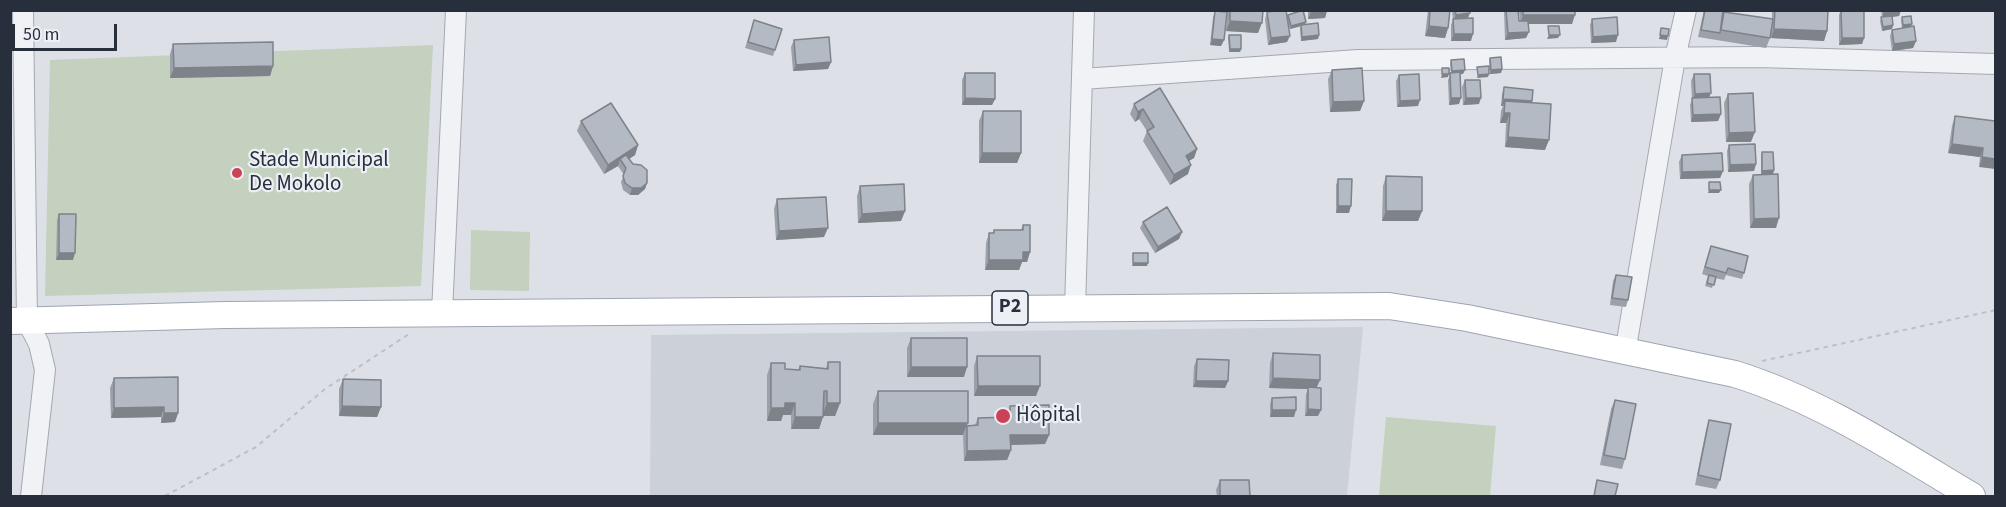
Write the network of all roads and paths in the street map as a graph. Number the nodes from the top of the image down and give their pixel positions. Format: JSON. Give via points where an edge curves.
{"nodes":[{"id":1,"x":23,"y":10,"type":"edge"},
{"id":2,"x":456,"y":10,"type":"edge"},
{"id":3,"x":1084,"y":10,"type":"edge"},
{"id":4,"x":1686,"y":10,"type":"edge"},
{"id":5,"x":1675,"y":58,"type":"junction"},
{"id":6,"x":1995,"y":64,"type":"edge"},
{"id":7,"x":1082,"y":79,"type":"junction"},
{"id":8,"x":17,"y":97,"type":"edge"},
{"id":9,"x":1075,"y":308,"type":"junction"},
{"id":10,"x":1995,"y":310,"type":"edge"},
{"id":11,"x":442,"y":313,"type":"junction"},
{"id":12,"x":19,"y":321,"type":"edge"},
{"id":13,"x":415,"y":331,"type":"dead end"},
{"id":14,"x":1625,"y":353,"type":"junction"},
{"id":15,"x":1735,"y":374,"type":"junction"},
{"id":16,"x":31,"y":496,"type":"edge"},
{"id":17,"x":165,"y":496,"type":"edge"},
{"id":18,"x":1972,"y":496,"type":"edge"}],
"edges":[{"from":1,"to":8,"type":"street"},
{"from":2,"to":11,"type":"street"},
{"from":3,"to":7,"type":"street"},
{"from":4,"to":5,"type":"street"},
{"from":5,"to":6,"type":"street"},
{"from":5,"to":7,"type":"street","via":[[1358,60]]},
{"from":5,"to":14,"type":"street"},
{"from":7,"to":9,"type":"street"},
{"from":8,"to":12,"type":"street"},
{"from":9,"to":11,"type":"main road","number":"P2"},
{"from":9,"to":14,"type":"main road","number":"P2","via":[[1389,306],[1467,318]]},
{"from":10,"to":15,"type":"path","via":[[1865,341],[1768,358]]},
{"from":11,"to":12,"type":"main road","number":"P2"},
{"from":12,"to":16,"type":"street","via":[[39,345],[45,370]]},
{"from":13,"to":17,"type":"path","via":[[325,389],[256,447]]},
{"from":14,"to":15,"type":"main road","number":"P2"},
{"from":15,"to":18,"type":"main road","number":"P2","via":[[1793,395],[1846,421]]}]}
